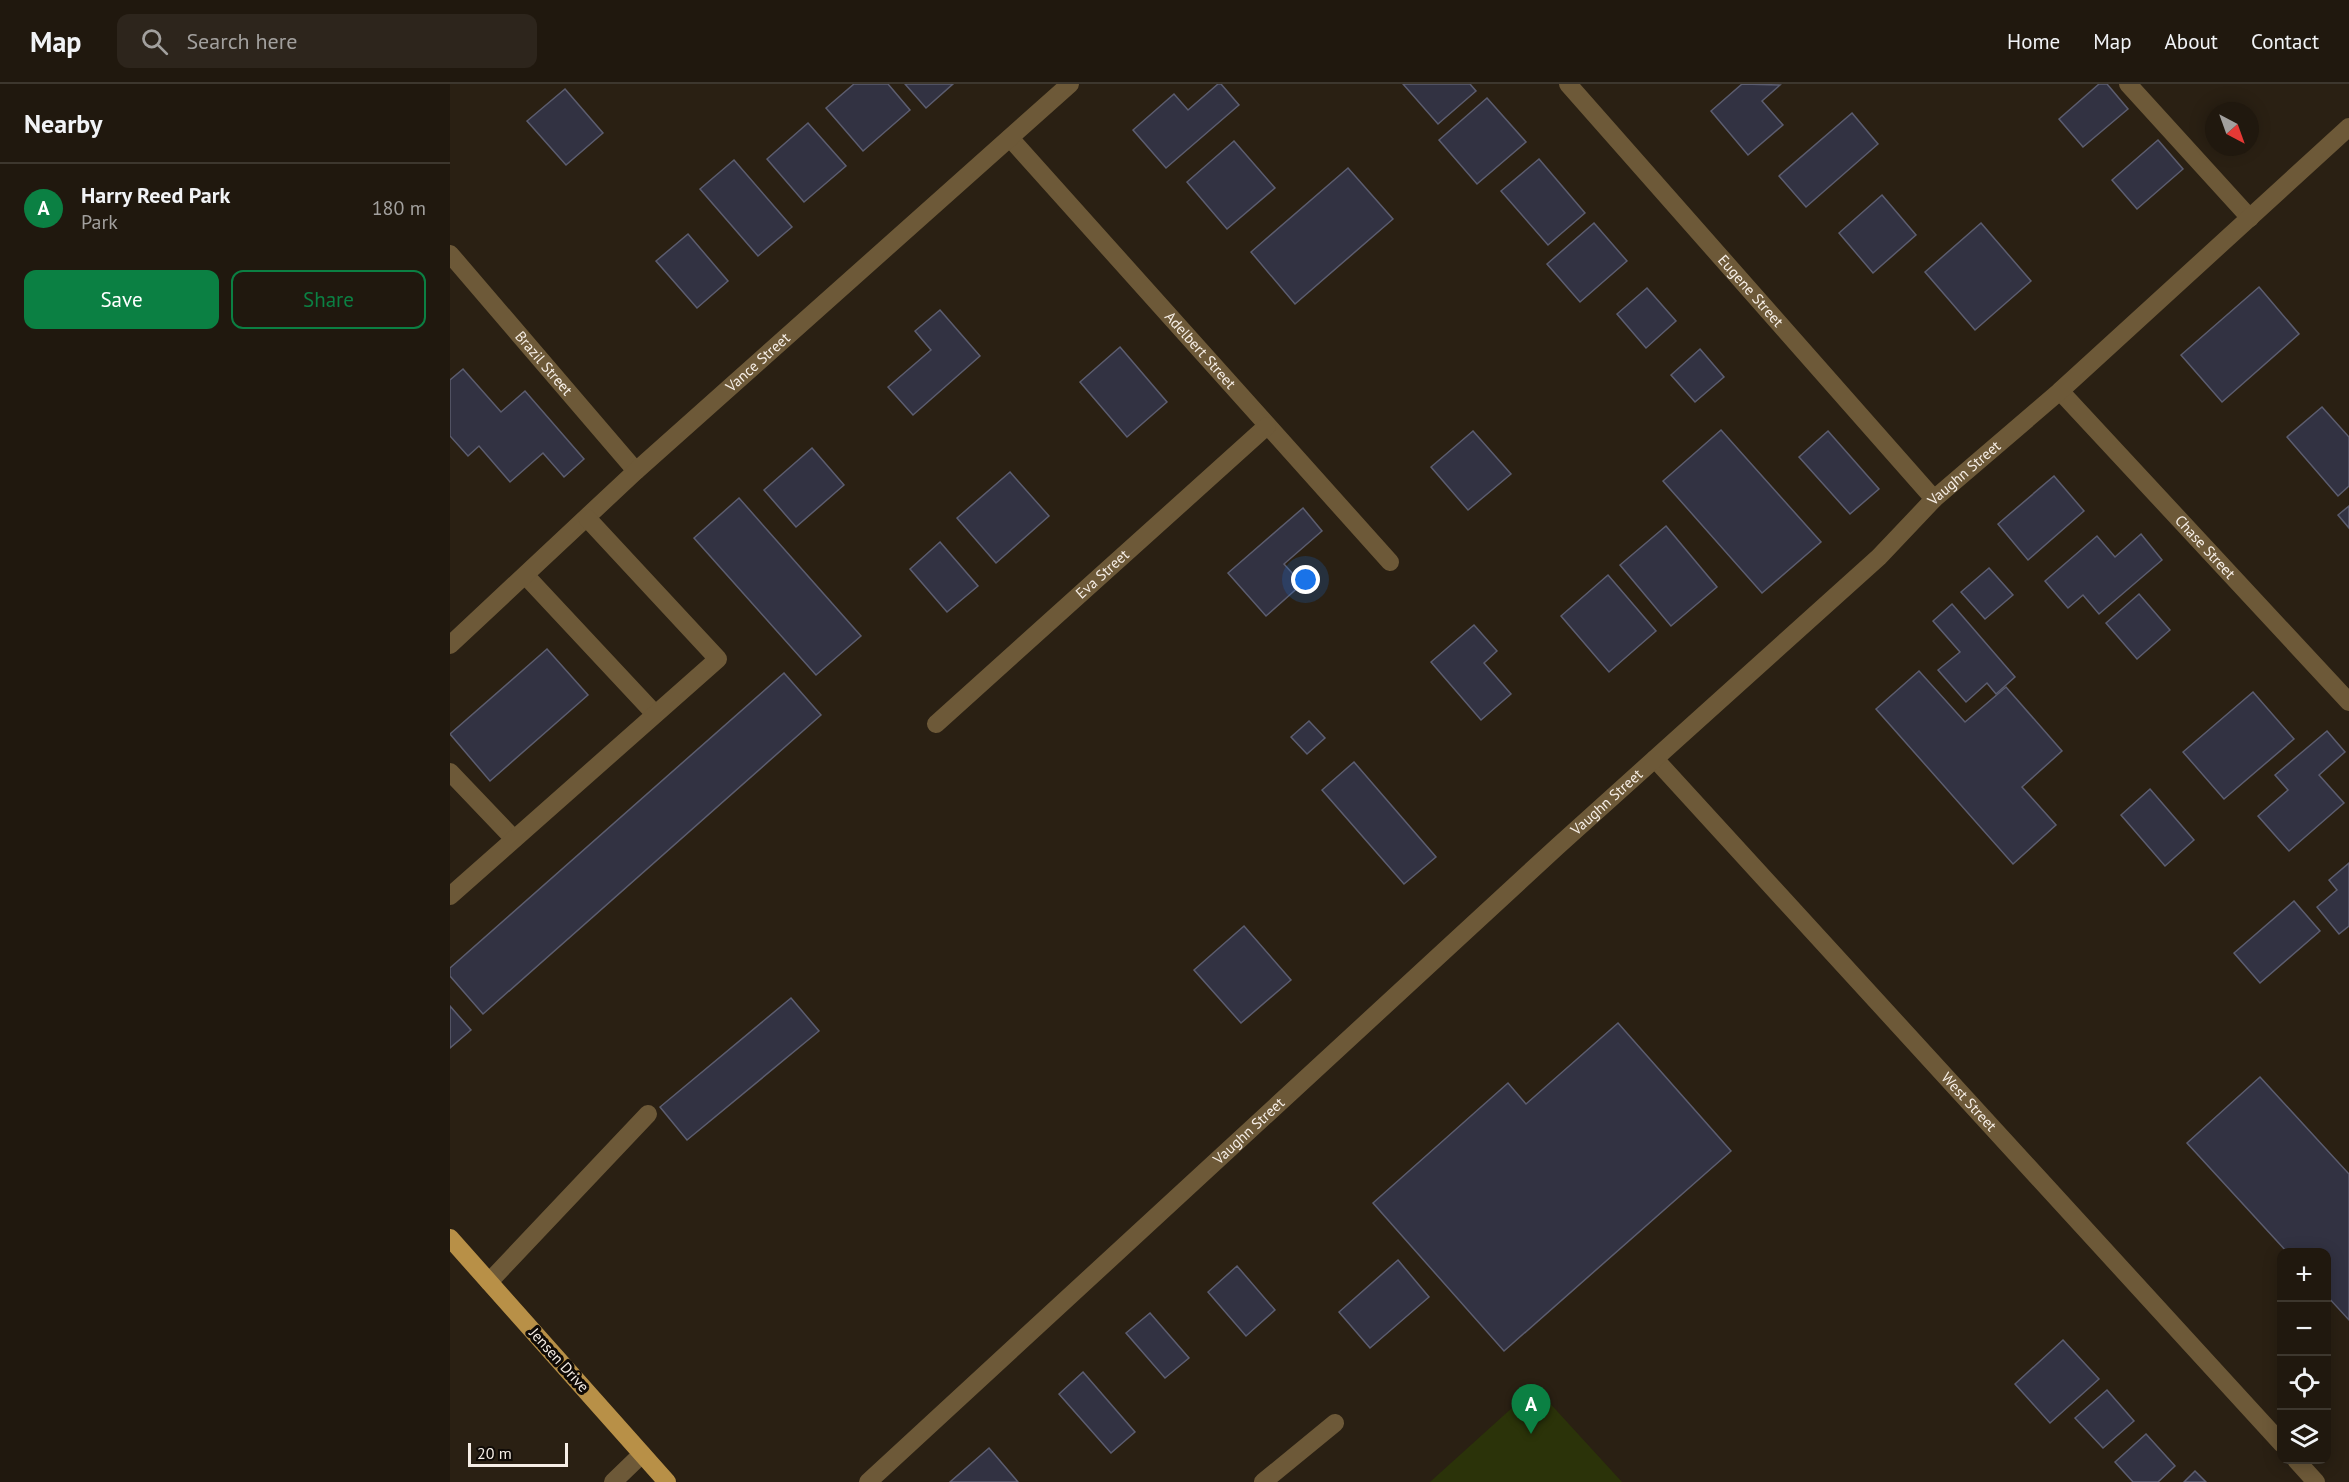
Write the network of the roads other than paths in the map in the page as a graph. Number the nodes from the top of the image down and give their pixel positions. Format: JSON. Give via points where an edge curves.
{"nodes":[{"id":1,"x":1070,"y":84,"type":"edge"},
{"id":2,"x":1568,"y":84,"type":"edge"},
{"id":3,"x":2128,"y":84,"type":"edge"},
{"id":4,"x":2349,"y":127,"type":"edge"},
{"id":5,"x":1010,"y":138,"type":"junction"},
{"id":6,"x":2250,"y":218,"type":"junction"},
{"id":7,"x":450,"y":254,"type":"edge"},
{"id":8,"x":2060,"y":391,"type":"junction"},
{"id":9,"x":1267,"y":426,"type":"junction"},
{"id":10,"x":636,"y":471,"type":"junction"},
{"id":11,"x":1934,"y":499,"type":"junction"},
{"id":12,"x":587,"y":518,"type":"junction"},
{"id":13,"x":1390,"y":562,"type":"dead end"},
{"id":14,"x":526,"y":576,"type":"junction"},
{"id":15,"x":450,"y":645,"type":"edge"},
{"id":16,"x":2349,"y":702,"type":"edge"},
{"id":17,"x":656,"y":714,"type":"junction"},
{"id":18,"x":936,"y":724,"type":"dead end"},
{"id":19,"x":1656,"y":759,"type":"junction"},
{"id":20,"x":450,"y":772,"type":"edge"},
{"id":21,"x":514,"y":839,"type":"junction"},
{"id":22,"x":450,"y":896,"type":"edge"},
{"id":23,"x":648,"y":1114,"type":"dead end"},
{"id":24,"x":450,"y":1238,"type":"edge"},
{"id":25,"x":489,"y":1282,"type":"junction"},
{"id":26,"x":1335,"y":1423,"type":"dead end"},
{"id":27,"x":2277,"y":1439,"type":"edge"},
{"id":28,"x":642,"y":1454,"type":"junction"},
{"id":29,"x":2300,"y":1464,"type":"edge"},
{"id":30,"x":613,"y":1482,"type":"edge"},
{"id":31,"x":667,"y":1482,"type":"edge"},
{"id":32,"x":868,"y":1482,"type":"edge"},
{"id":33,"x":1263,"y":1482,"type":"edge"},
{"id":34,"x":2316,"y":1482,"type":"edge"}],
"edges":[{"from":1,"to":5,"type":"street","name":"Vance Street"},
{"from":2,"to":11,"type":"street","name":"Eugene Street"},
{"from":3,"to":6,"type":"street"},
{"from":4,"to":6,"type":"street","name":"Vaughn Street"},
{"from":5,"to":9,"type":"street","name":"Adelbert Street"},
{"from":5,"to":10,"type":"street","name":"Vance Street"},
{"from":6,"to":8,"type":"street","name":"Vaughn Street"},
{"from":7,"to":10,"type":"street","name":"Brazil Street"},
{"from":8,"to":11,"type":"street","name":"Vaughn Street"},
{"from":8,"to":16,"type":"street","name":"Chase Street"},
{"from":9,"to":13,"type":"street","name":"Adelbert Street"},
{"from":9,"to":18,"type":"street","name":"Eva Street"},
{"from":10,"to":12,"type":"street","name":"Vance Street"},
{"from":11,"to":19,"type":"street","name":"Vaughn Street","via":[[1879,557]]},
{"from":12,"to":14,"type":"street","name":"Vance Street"},
{"from":12,"to":17,"type":"street","via":[[718,659]]},
{"from":14,"to":15,"type":"street","name":"Vance Street"},
{"from":14,"to":17,"type":"street"},
{"from":17,"to":21,"type":"street"},
{"from":19,"to":27,"type":"street","name":"West Street"},
{"from":19,"to":32,"type":"street","name":"Vaughn Street"},
{"from":20,"to":21,"type":"street"},
{"from":21,"to":22,"type":"street"},
{"from":23,"to":25,"type":"street"},
{"from":24,"to":25,"type":"main road","name":"Jensen Drive"},
{"from":25,"to":28,"type":"main road","name":"Jensen Drive"},
{"from":26,"to":33,"type":"street"},
{"from":28,"to":30,"type":"street"},
{"from":28,"to":31,"type":"main road","name":"Jensen Drive"},
{"from":29,"to":34,"type":"street"}]}
